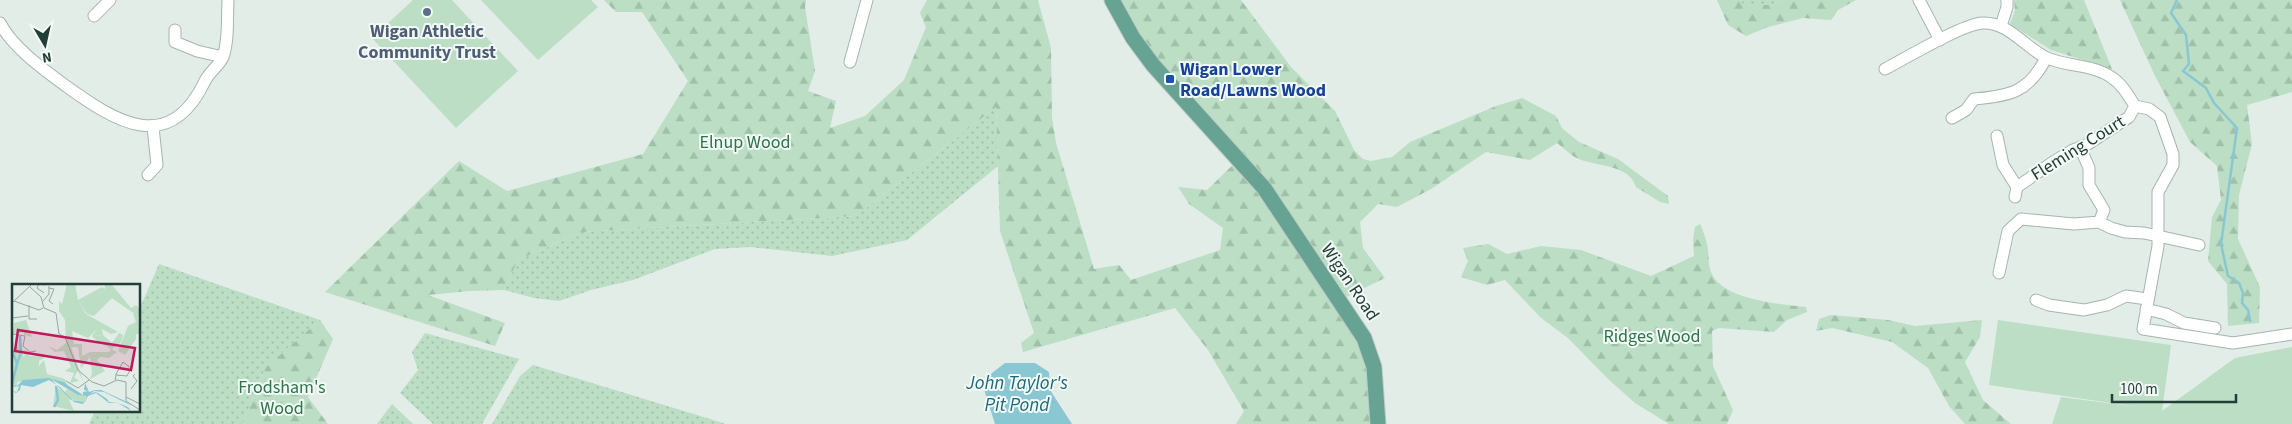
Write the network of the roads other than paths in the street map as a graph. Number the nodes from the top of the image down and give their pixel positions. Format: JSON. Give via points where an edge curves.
{"nodes":[{"id":1,"x":228,"y":0,"type":"edge"},
{"id":2,"x":866,"y":0,"type":"edge"},
{"id":3,"x":1112,"y":0,"type":"edge"},
{"id":4,"x":1918,"y":0,"type":"edge"},
{"id":5,"x":2007,"y":0,"type":"edge"},
{"id":6,"x":107,"y":6,"type":"edge"},
{"id":7,"x":94,"y":16,"type":"dead end"},
{"id":8,"x":0,"y":23,"type":"edge"},
{"id":9,"x":2001,"y":26,"type":"junction"},
{"id":10,"x":175,"y":30,"type":"dead end"},
{"id":11,"x":1940,"y":40,"type":"junction"},
{"id":12,"x":223,"y":58,"type":"junction"},
{"id":13,"x":2046,"y":58,"type":"junction"},
{"id":14,"x":851,"y":62,"type":"dead end"},
{"id":15,"x":1885,"y":68,"type":"dead end"},
{"id":16,"x":2135,"y":106,"type":"junction"},
{"id":17,"x":1952,"y":118,"type":"dead end"},
{"id":18,"x":153,"y":127,"type":"junction"},
{"id":19,"x":1998,"y":136,"type":"dead end"},
{"id":20,"x":2080,"y":147,"type":"junction"},
{"id":21,"x":148,"y":175,"type":"dead end"},
{"id":22,"x":2099,"y":222,"type":"junction"},
{"id":23,"x":2158,"y":238,"type":"junction"},
{"id":24,"x":2199,"y":245,"type":"dead end"},
{"id":25,"x":1999,"y":273,"type":"dead end"},
{"id":26,"x":2036,"y":300,"type":"dead end"},
{"id":27,"x":2146,"y":304,"type":"junction"},
{"id":28,"x":2215,"y":328,"type":"dead end"},
{"id":29,"x":2292,"y":334,"type":"edge"},
{"id":30,"x":1378,"y":424,"type":"edge"}],
"edges":[{"from":1,"to":12,"type":"street"},
{"from":2,"to":14,"type":"street"},
{"from":3,"to":30,"type":"main road","name":"Wigan Road","via":[[1133,38],[1153,65],[1275,202],[1364,338],[1374,367]]},
{"from":4,"to":11,"type":"street"},
{"from":5,"to":9,"type":"street"},
{"from":6,"to":7,"type":"street"},
{"from":8,"to":18,"type":"street","via":[[8,38],[52,76],[98,109]]},
{"from":9,"to":11,"type":"street","via":[[1982,23]]},
{"from":9,"to":13,"type":"street"},
{"from":10,"to":12,"type":"street","via":[[170,45]]},
{"from":11,"to":15,"type":"street"},
{"from":12,"to":18,"type":"street","via":[[207,77],[196,100],[181,116]]},
{"from":13,"to":16,"type":"street","via":[[2102,71],[2120,84]]},
{"from":13,"to":17,"type":"street","via":[[2040,71],[2026,86],[1991,103],[1974,99],[1966,110]]},
{"from":16,"to":20,"type":"street","name":"Fleming Court","via":[[2129,117]]},
{"from":16,"to":23,"type":"street","via":[[2149,109],[2160,118],[2173,154],[2173,165],[2158,192]]},
{"from":18,"to":21,"type":"street","via":[[157,165]]},
{"from":19,"to":20,"type":"street","name":"Fleming Court","via":[[2003,165],[2016,192]]},
{"from":20,"to":22,"type":"street","via":[[2089,168],[2089,186],[2104,210]]},
{"from":22,"to":23,"type":"street","via":[[2111,228]]},
{"from":22,"to":25,"type":"street","via":[[2074,224],[2019,214],[2008,231]]},
{"from":23,"to":24,"type":"street"},
{"from":23,"to":27,"type":"street"},
{"from":26,"to":27,"type":"street","via":[[2084,310],[2109,309],[2126,296]]},
{"from":27,"to":28,"type":"street","via":[[2184,323]]},
{"from":27,"to":29,"type":"street","via":[[2143,329],[2233,343]]}]}
